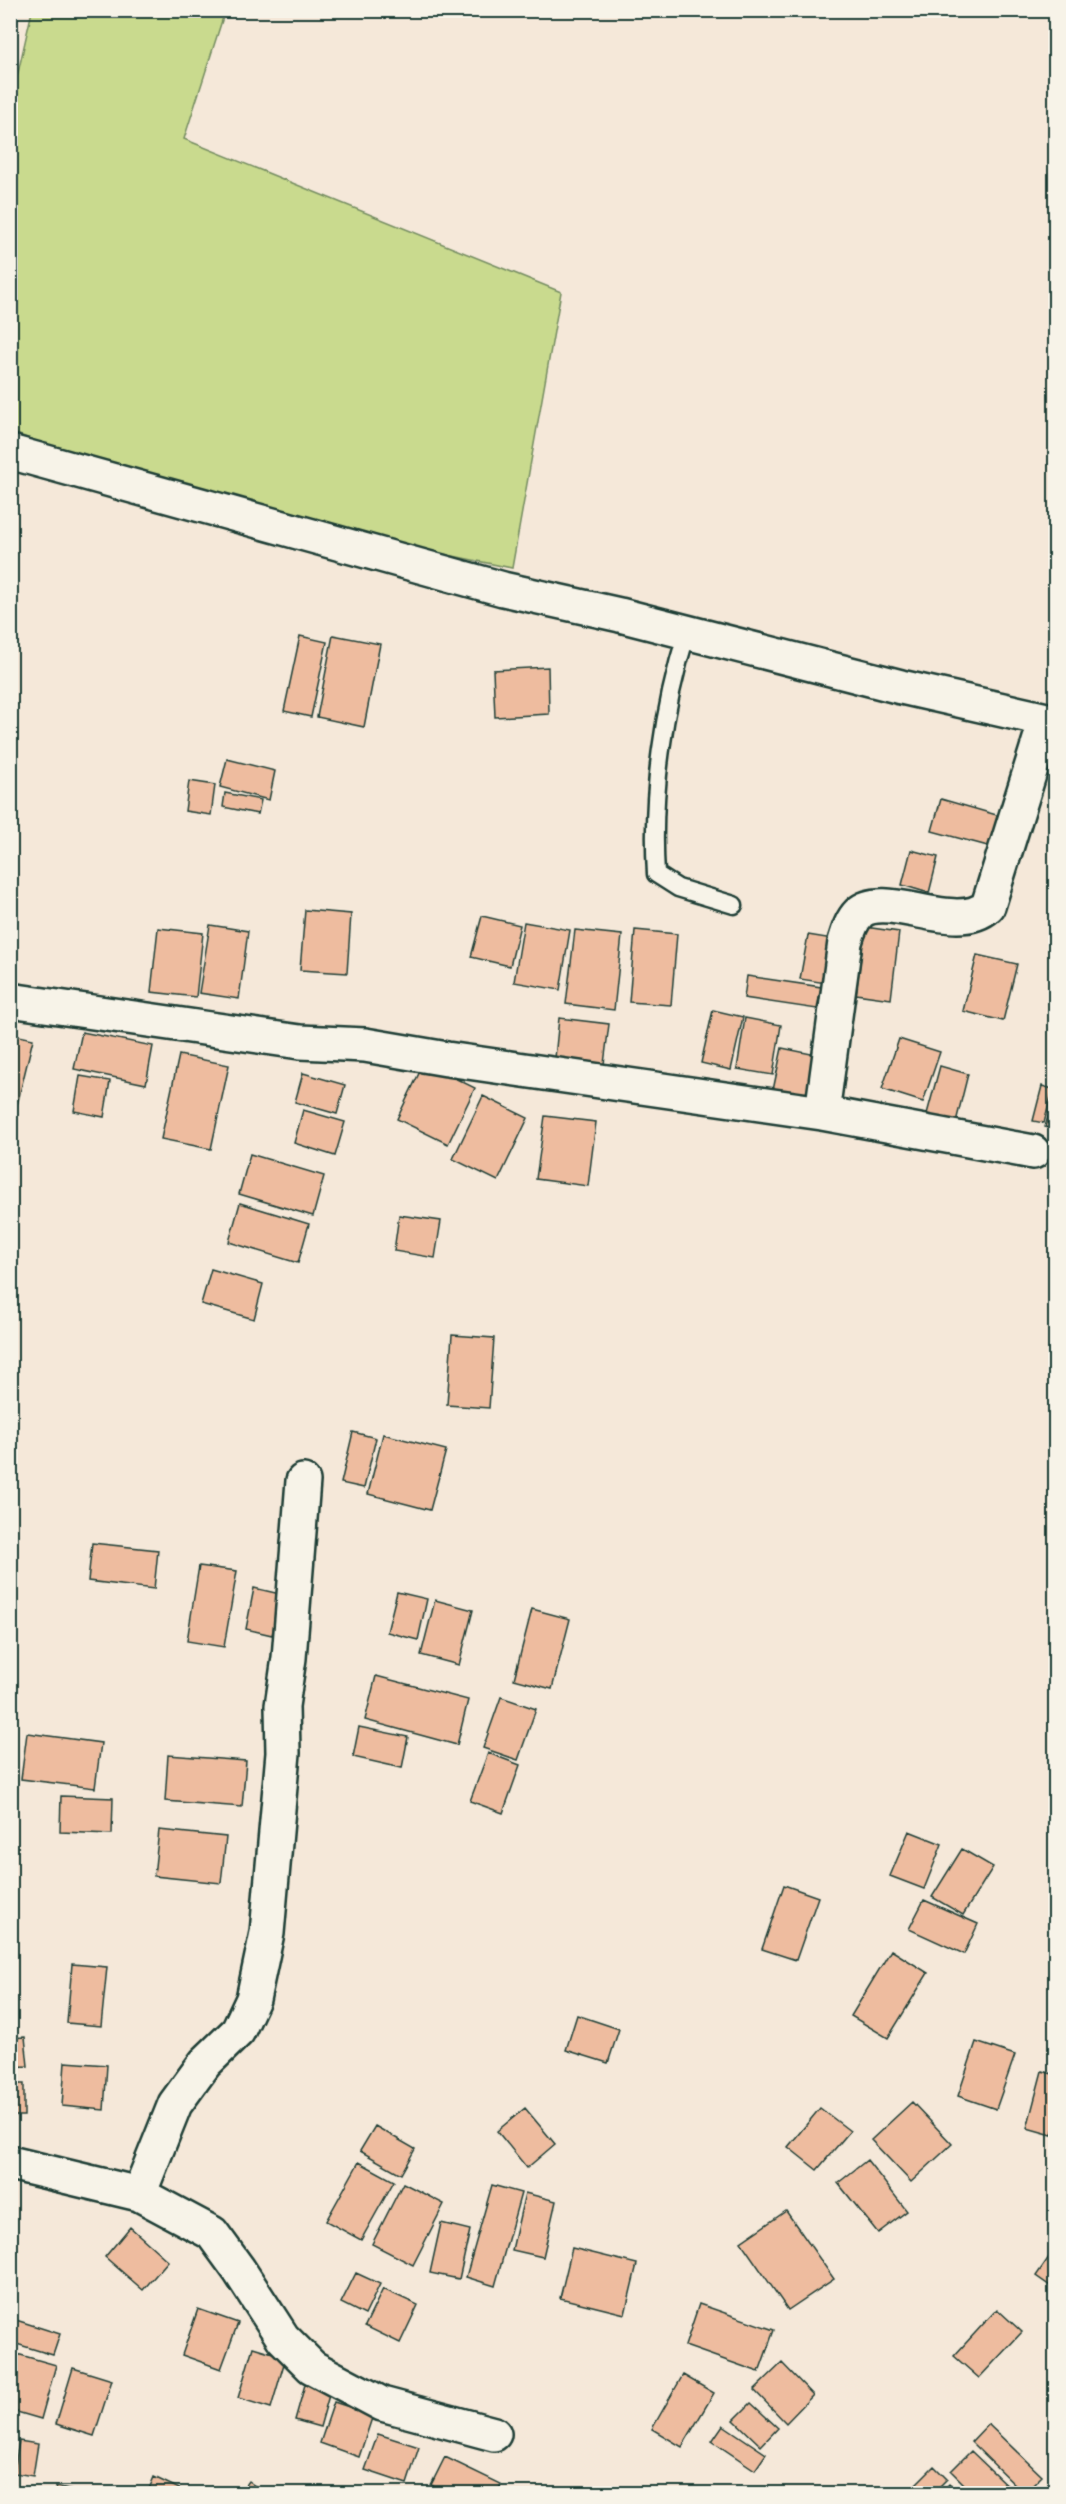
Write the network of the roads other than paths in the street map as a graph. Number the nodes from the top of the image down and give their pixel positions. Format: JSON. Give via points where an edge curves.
{"nodes":[{"id":1,"x":10,"y":452,"type":"edge"},
{"id":2,"x":687,"y":632,"type":"junction"},
{"id":3,"x":1051,"y":721,"type":"edge"},
{"id":4,"x":734,"y":905,"type":"dead end"},
{"id":5,"x":10,"y":1000,"type":"edge"},
{"id":6,"x":822,"y":1113,"type":"junction"},
{"id":7,"x":1033,"y":1152,"type":"dead end"},
{"id":8,"x":303,"y":1481,"type":"dead end"},
{"id":9,"x":10,"y":2163,"type":"edge"},
{"id":10,"x":139,"y":2194,"type":"junction"},
{"id":11,"x":494,"y":2434,"type":"dead end"}],
"edges":[{"from":1,"to":2,"type":"street","via":[[492,586]]},
{"from":2,"to":3,"type":"street"},
{"from":2,"to":4,"type":"lane","via":[[674,676],[658,777],[656,874],[678,888]]},
{"from":3,"to":6,"type":"street","via":[[988,906],[982,912],[954,916],[876,906],[861,912],[851,924],[845,942]]},
{"from":5,"to":6,"type":"street","via":[[300,1042],[365,1045]]},
{"from":6,"to":7,"type":"street"},
{"from":8,"to":10,"type":"street","via":[[282,1706],[283,1753],[267,1933],[253,1999],[238,2031],[205,2063],[175,2104]]},
{"from":9,"to":10,"type":"street"},
{"from":10,"to":11,"type":"street","via":[[212,2233],[283,2338],[312,2367],[382,2404]]}]}
